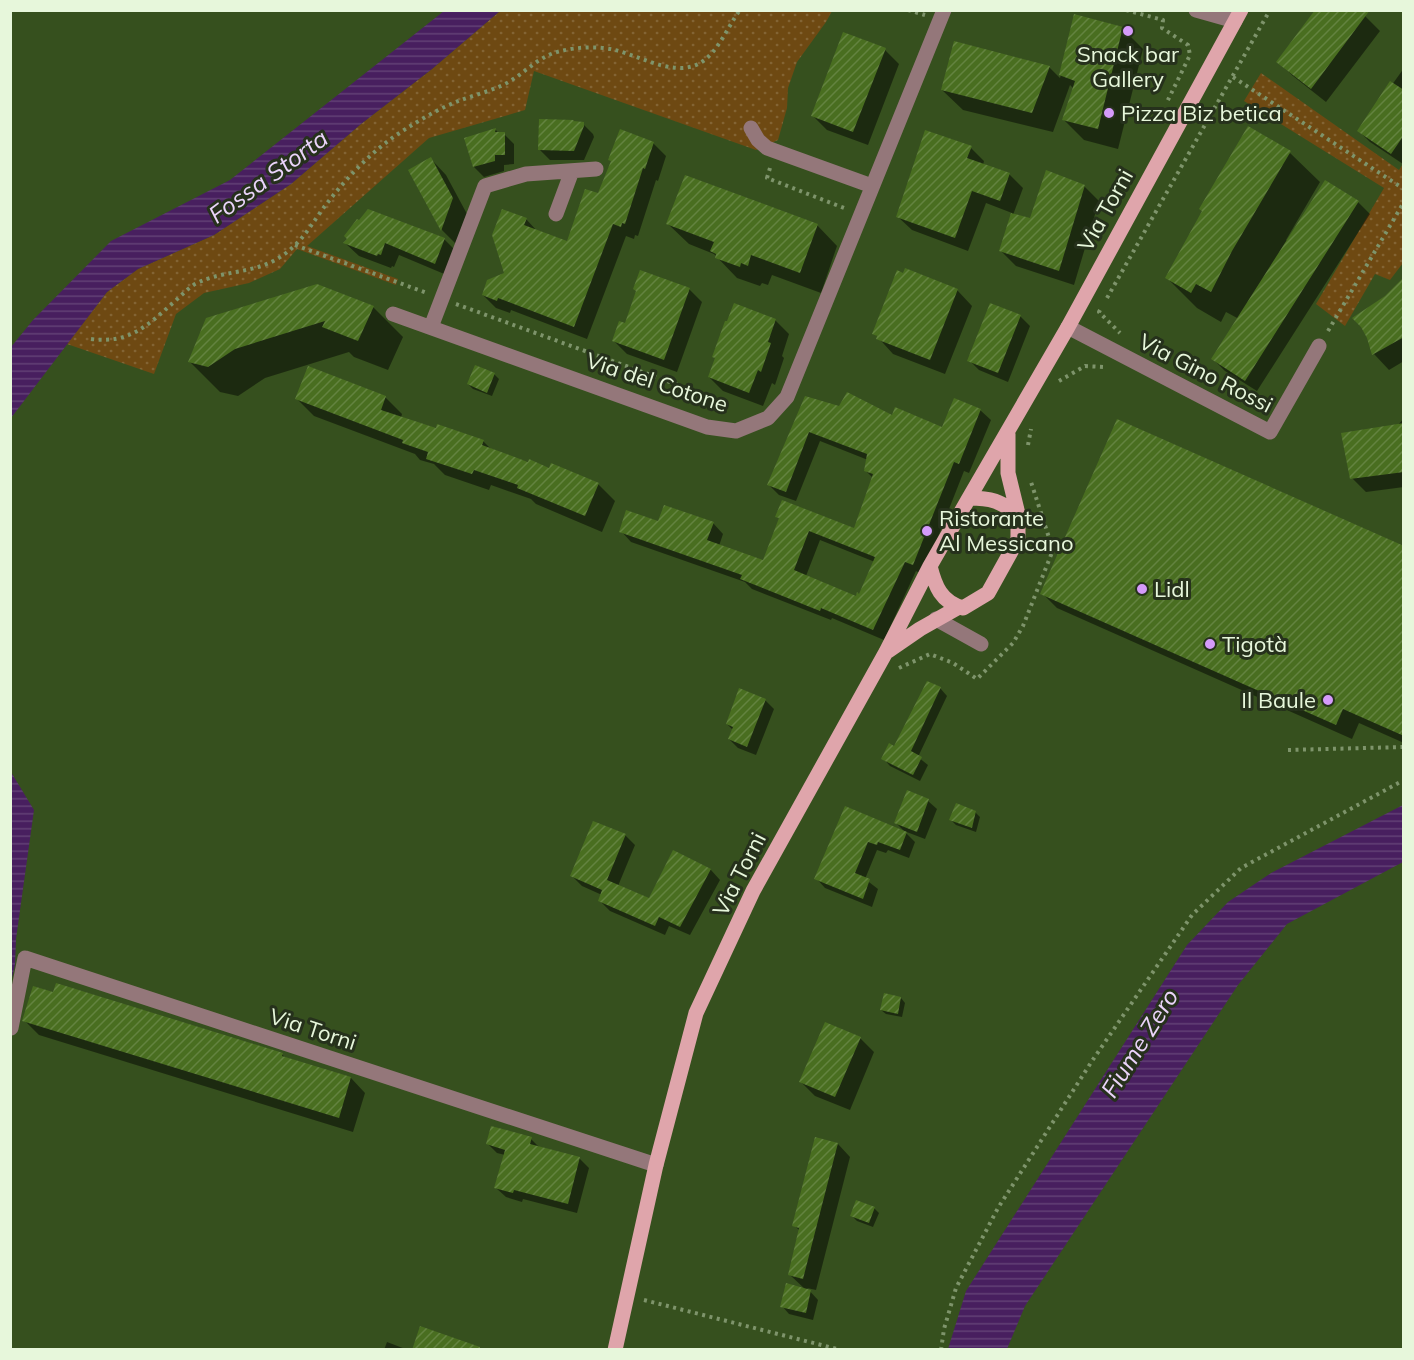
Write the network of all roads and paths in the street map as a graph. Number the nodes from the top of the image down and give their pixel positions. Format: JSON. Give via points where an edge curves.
{"nodes":[{"id":1,"x":740,"y":10,"type":"edge"},
{"id":2,"x":908,"y":10,"type":"edge"},
{"id":3,"x":944,"y":10,"type":"edge"},
{"id":4,"x":1126,"y":10,"type":"edge"},
{"id":5,"x":1196,"y":10,"type":"edge"},
{"id":6,"x":1270,"y":10,"type":"edge"},
{"id":7,"x":926,"y":16,"type":"dead end"},
{"id":8,"x":1238,"y":16,"type":"edge"},
{"id":9,"x":1233,"y":78,"type":"junction"},
{"id":10,"x":1163,"y":112,"type":"dead end"},
{"id":11,"x":751,"y":128,"type":"dead end"},
{"id":12,"x":772,"y":161,"type":"dead end"},
{"id":13,"x":596,"y":169,"type":"dead end"},
{"id":14,"x":572,"y":171,"type":"junction"},
{"id":15,"x":872,"y":186,"type":"junction"},
{"id":16,"x":1404,"y":189,"type":"edge"},
{"id":17,"x":1404,"y":202,"type":"edge"},
{"id":18,"x":849,"y":209,"type":"dead end"},
{"id":19,"x":556,"y":214,"type":"dead end"},
{"id":20,"x":295,"y":245,"type":"junction"},
{"id":21,"x":442,"y":299,"type":"junction"},
{"id":22,"x":393,"y":314,"type":"dead end"},
{"id":23,"x":431,"y":327,"type":"junction"},
{"id":24,"x":1068,"y":327,"type":"junction"},
{"id":25,"x":91,"y":339,"type":"dead end"},
{"id":26,"x":1319,"y":346,"type":"joint"},
{"id":27,"x":1119,"y":354,"type":"junction"},
{"id":28,"x":1054,"y":390,"type":"dead end"},
{"id":29,"x":675,"y":403,"type":"dead end"},
{"id":30,"x":1037,"y":419,"type":"dead end"},
{"id":31,"x":1008,"y":431,"type":"junction"},
{"id":32,"x":1027,"y":451,"type":"dead end"},
{"id":33,"x":1029,"y":473,"type":"dead end"},
{"id":34,"x":969,"y":498,"type":"junction"},
{"id":35,"x":1018,"y":514,"type":"junction"},
{"id":36,"x":930,"y":566,"type":"junction"},
{"id":37,"x":959,"y":607,"type":"junction"},
{"id":38,"x":936,"y":619,"type":"junction"},
{"id":39,"x":981,"y":644,"type":"dead end"},
{"id":40,"x":886,"y":652,"type":"junction"},
{"id":41,"x":898,"y":668,"type":"dead end"},
{"id":42,"x":1404,"y":747,"type":"edge"},
{"id":43,"x":1288,"y":750,"type":"dead end"},
{"id":44,"x":1404,"y":780,"type":"edge"},
{"id":45,"x":11,"y":1028,"type":"edge"},
{"id":46,"x":656,"y":1165,"type":"junction"},
{"id":47,"x":646,"y":1289,"type":"dead end"},
{"id":48,"x":644,"y":1300,"type":"junction"},
{"id":49,"x":641,"y":1310,"type":"dead end"},
{"id":50,"x":615,"y":1350,"type":"edge"},
{"id":51,"x":841,"y":1350,"type":"edge"},
{"id":52,"x":941,"y":1350,"type":"edge"}],
"edges":[{"from":1,"to":20,"type":"path","via":[[710,55],[697,64],[668,67],[614,50],[567,50],[540,58],[503,85],[434,112],[391,138],[358,167]]},
{"from":2,"to":7,"type":"path"},
{"from":3,"to":15,"type":"street","name":"Via del Cotone"},
{"from":4,"to":10,"type":"path","via":[[1163,20],[1162,28],[1190,48]]},
{"from":5,"to":8,"type":"street"},
{"from":6,"to":9,"type":"path"},
{"from":8,"to":24,"type":"main road","name":"Via Torni"},
{"from":9,"to":16,"type":"path"},
{"from":9,"to":27,"type":"path","via":[[1099,312],[1127,339]]},
{"from":11,"to":15,"type":"street","via":[[767,148]]},
{"from":12,"to":18,"type":"path","via":[[766,178]]},
{"from":13,"to":14,"type":"street"},
{"from":14,"to":19,"type":"street"},
{"from":14,"to":21,"type":"street","via":[[526,174],[485,186]]},
{"from":15,"to":23,"type":"street","name":"Via del Cotone","via":[[787,397],[768,418],[736,431],[707,427]]},
{"from":17,"to":26,"type":"path"},
{"from":20,"to":21,"type":"path"},
{"from":20,"to":25,"type":"path","via":[[273,262],[193,285],[142,329],[125,337]]},
{"from":21,"to":23,"type":"street"},
{"from":21,"to":29,"type":"path","via":[[681,386]]},
{"from":22,"to":23,"type":"street","name":"Via del Cotone"},
{"from":24,"to":27,"type":"street","name":"Via Gino Rossi"},
{"from":24,"to":31,"type":"main road","name":"Via Torni"},
{"from":26,"to":27,"type":"street","name":"Via Gino Rossi","via":[[1270,432]]},
{"from":27,"to":28,"type":"path","via":[[1112,368],[1085,366],[1060,380]]},
{"from":30,"to":32,"type":"path"},
{"from":31,"to":34,"type":"main road","name":"Via Torni"},
{"from":31,"to":35,"type":"main road","name":"Via Torni","via":[[1008,473]]},
{"from":33,"to":41,"type":"path","via":[[1053,550],[1013,644],[977,679],[930,654]]},
{"from":34,"to":35,"type":"main road","via":[[998,501]]},
{"from":34,"to":36,"type":"main road","name":"Via Torni"},
{"from":35,"to":37,"type":"main road","name":"Via Torni","via":[[1017,539],[988,593]]},
{"from":36,"to":37,"type":"main road","via":[[935,586],[946,600]]},
{"from":36,"to":40,"type":"main road","name":"Via Torni"},
{"from":37,"to":38,"type":"main road","name":"Via Torni"},
{"from":38,"to":39,"type":"street"},
{"from":38,"to":40,"type":"main road","name":"Via Torni"},
{"from":40,"to":46,"type":"main road","name":"Via Torni","via":[[753,891],[696,1013]]},
{"from":42,"to":43,"type":"path"},
{"from":44,"to":52,"type":"path","via":[[1241,868],[1192,915],[998,1208],[956,1288]]},
{"from":45,"to":46,"type":"street","name":"Via Torni","via":[[25,957]]},
{"from":46,"to":50,"type":"main road","name":"Via Torni"},
{"from":47,"to":48,"type":"path"},
{"from":48,"to":49,"type":"path"},
{"from":48,"to":51,"type":"path"}]}
